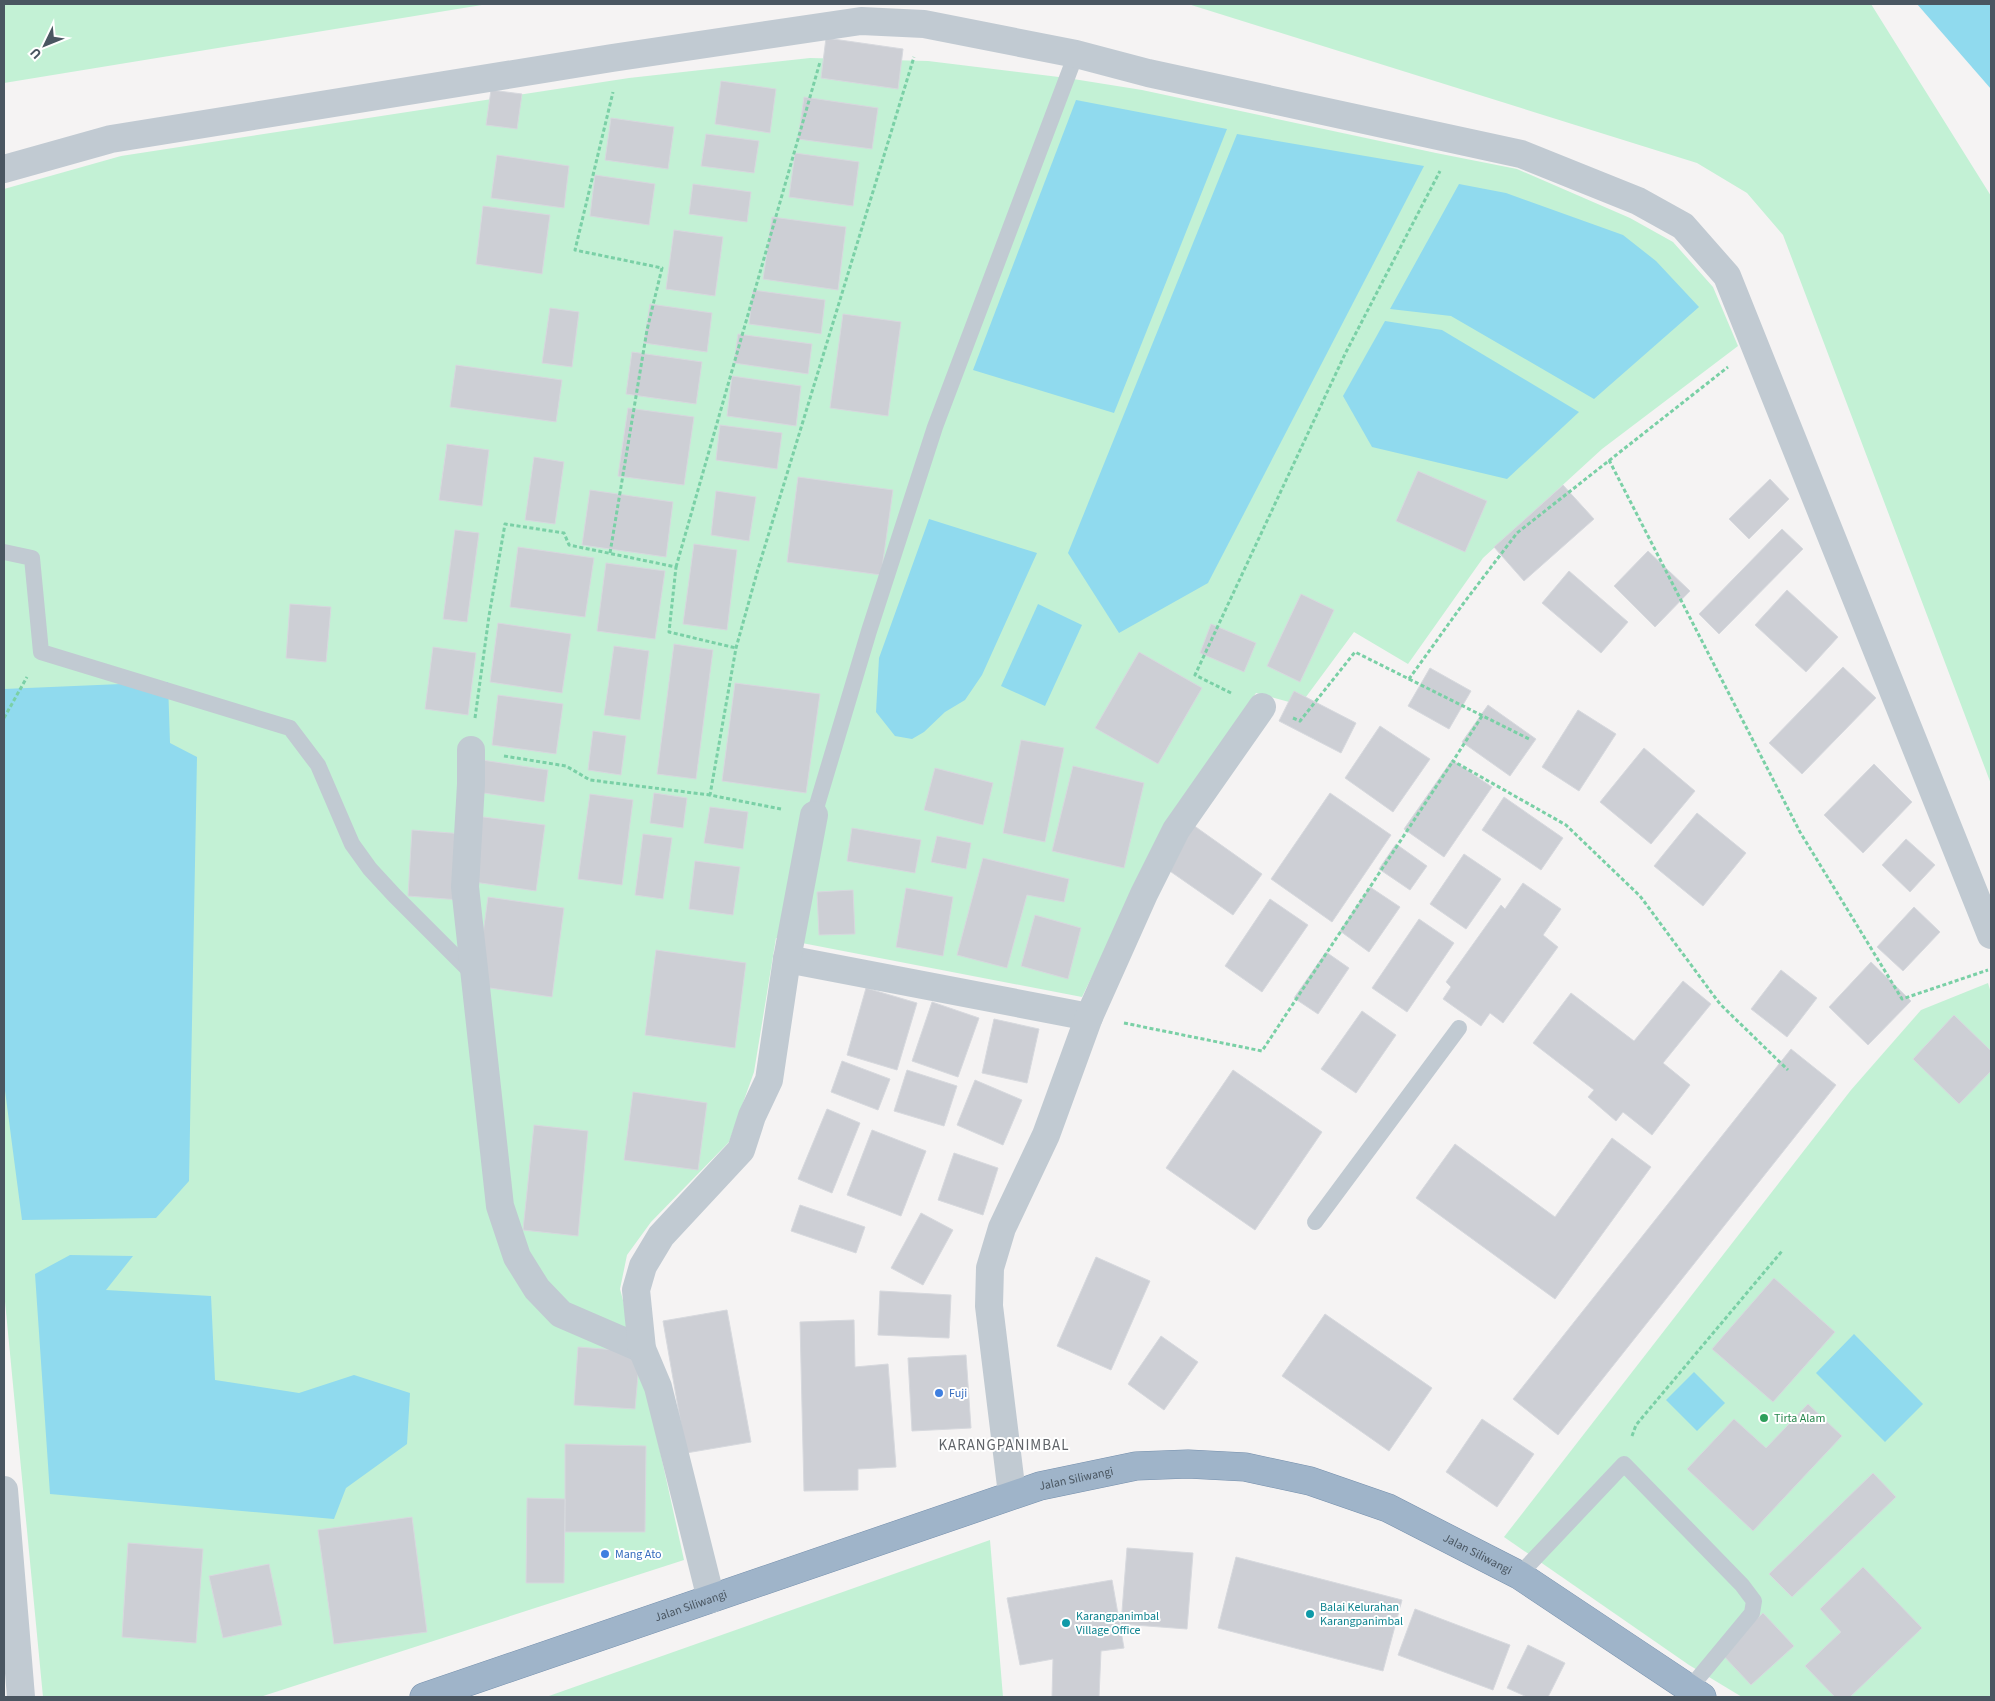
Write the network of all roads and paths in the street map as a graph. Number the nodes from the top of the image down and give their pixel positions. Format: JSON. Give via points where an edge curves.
{"nodes":[{"id":1,"x":924,"y":24,"type":"junction"},
{"id":2,"x":830,"y":26,"type":"junction"},
{"id":3,"x":1076,"y":54,"type":"junction"},
{"id":4,"x":622,"y":57,"type":"junction"},
{"id":5,"x":1457,"y":140,"type":"junction"},
{"id":6,"x":4,"y":169,"type":"edge"},
{"id":7,"x":1755,"y":346,"type":"junction"},
{"id":8,"x":1609,"y":460,"type":"junction"},
{"id":9,"x":4,"y":552,"type":"edge"},
{"id":10,"x":610,"y":553,"type":"junction"},
{"id":11,"x":676,"y":567,"type":"junction"},
{"id":12,"x":736,"y":648,"type":"junction"},
{"id":13,"x":41,"y":652,"type":"junction"},
{"id":14,"x":1409,"y":679,"type":"junction"},
{"id":15,"x":1262,"y":707,"type":"junction"},
{"id":16,"x":1482,"y":716,"type":"junction"},
{"id":17,"x":4,"y":718,"type":"edge"},
{"id":18,"x":1532,"y":740,"type":"dead end"},
{"id":19,"x":471,"y":750,"type":"junction"},
{"id":20,"x":1453,"y":761,"type":"junction"},
{"id":21,"x":710,"y":795,"type":"junction"},
{"id":22,"x":814,"y":815,"type":"junction"},
{"id":23,"x":1991,"y":935,"type":"edge"},
{"id":24,"x":787,"y":959,"type":"junction"},
{"id":25,"x":1991,"y":969,"type":"edge"},
{"id":26,"x":473,"y":974,"type":"junction"},
{"id":27,"x":1089,"y":1017,"type":"junction"},
{"id":28,"x":1459,"y":1028,"type":"dead end"},
{"id":29,"x":1788,"y":1070,"type":"dead end"},
{"id":30,"x":1315,"y":1222,"type":"dead end"},
{"id":31,"x":1782,"y":1251,"type":"dead end"},
{"id":32,"x":642,"y":1349,"type":"junction"},
{"id":33,"x":1636,"y":1425,"type":"dead end"},
{"id":34,"x":4,"y":1490,"type":"edge"},
{"id":35,"x":1012,"y":1494,"type":"junction"},
{"id":36,"x":1519,"y":1575,"type":"junction"},
{"id":37,"x":711,"y":1599,"type":"junction"},
{"id":38,"x":1695,"y":1693,"type":"edge"},
{"id":39,"x":21,"y":1697,"type":"edge"},
{"id":40,"x":424,"y":1697,"type":"edge"}],
"edges":[{"from":1,"to":2,"type":"street","via":[[861,21]]},
{"from":1,"to":3,"type":"street"},
{"from":1,"to":12,"type":"path"},
{"from":2,"to":4,"type":"street"},
{"from":2,"to":11,"type":"path"},
{"from":3,"to":5,"type":"street","via":[[1148,73]]},
{"from":3,"to":22,"type":"lane","via":[[935,427]]},
{"from":4,"to":6,"type":"street","via":[[111,140]]},
{"from":4,"to":10,"type":"path","via":[[575,250],[662,268],[647,330]]},
{"from":5,"to":7,"type":"street","via":[[1521,154],[1638,201],[1683,226],[1727,276]]},
{"from":5,"to":15,"type":"path","via":[[1345,354],[1195,675]]},
{"from":7,"to":8,"type":"path"},
{"from":7,"to":23,"type":"street"},
{"from":8,"to":14,"type":"path","via":[[1517,533]]},
{"from":8,"to":25,"type":"path","via":[[1800,832],[1902,999]]},
{"from":9,"to":13,"type":"lane","via":[[32,558]]},
{"from":10,"to":11,"type":"path"},
{"from":10,"to":19,"type":"path","via":[[569,545],[564,533],[505,524]]},
{"from":11,"to":12,"type":"path","via":[[669,632]]},
{"from":12,"to":21,"type":"path"},
{"from":13,"to":17,"type":"path"},
{"from":13,"to":26,"type":"lane","via":[[290,728],[318,765],[352,844],[394,895]]},
{"from":14,"to":15,"type":"path","via":[[1354,652],[1300,721]]},
{"from":14,"to":16,"type":"path"},
{"from":15,"to":27,"type":"street","via":[[1176,830]]},
{"from":16,"to":18,"type":"path"},
{"from":16,"to":20,"type":"path"},
{"from":19,"to":21,"type":"path","via":[[566,766],[590,780]]},
{"from":19,"to":26,"type":"street","via":[[465,887]]},
{"from":20,"to":27,"type":"path","via":[[1262,1050]]},
{"from":20,"to":29,"type":"path","via":[[1566,825],[1640,896],[1720,1004]]},
{"from":21,"to":22,"type":"path"},
{"from":22,"to":24,"type":"street"},
{"from":24,"to":27,"type":"street"},
{"from":24,"to":32,"type":"street","via":[[769,1080],[741,1150],[661,1236],[642,1266],[636,1290]]},
{"from":26,"to":32,"type":"street","via":[[500,1206],[517,1257],[537,1288],[561,1314]]},
{"from":27,"to":35,"type":"street","via":[[1046,1134],[1002,1228],[990,1268],[989,1306]]},
{"from":28,"to":30,"type":"lane"},
{"from":31,"to":33,"type":"path"},
{"from":32,"to":37,"type":"street","via":[[658,1387]]},
{"from":34,"to":39,"type":"street"},
{"from":35,"to":36,"type":"highway","name":"Jalan Siliwangi","via":[[1136,1466],[1245,1466],[1310,1481],[1388,1508]]},
{"from":35,"to":37,"type":"highway","name":"Jalan Siliwangi"},
{"from":36,"to":38,"type":"highway","name":"Jalan Siliwangi"},
{"from":36,"to":38,"type":"lane","via":[[1624,1464],[1742,1585],[1754,1602],[1752,1613]]},
{"from":37,"to":40,"type":"highway","name":"Jalan Siliwangi"}]}
